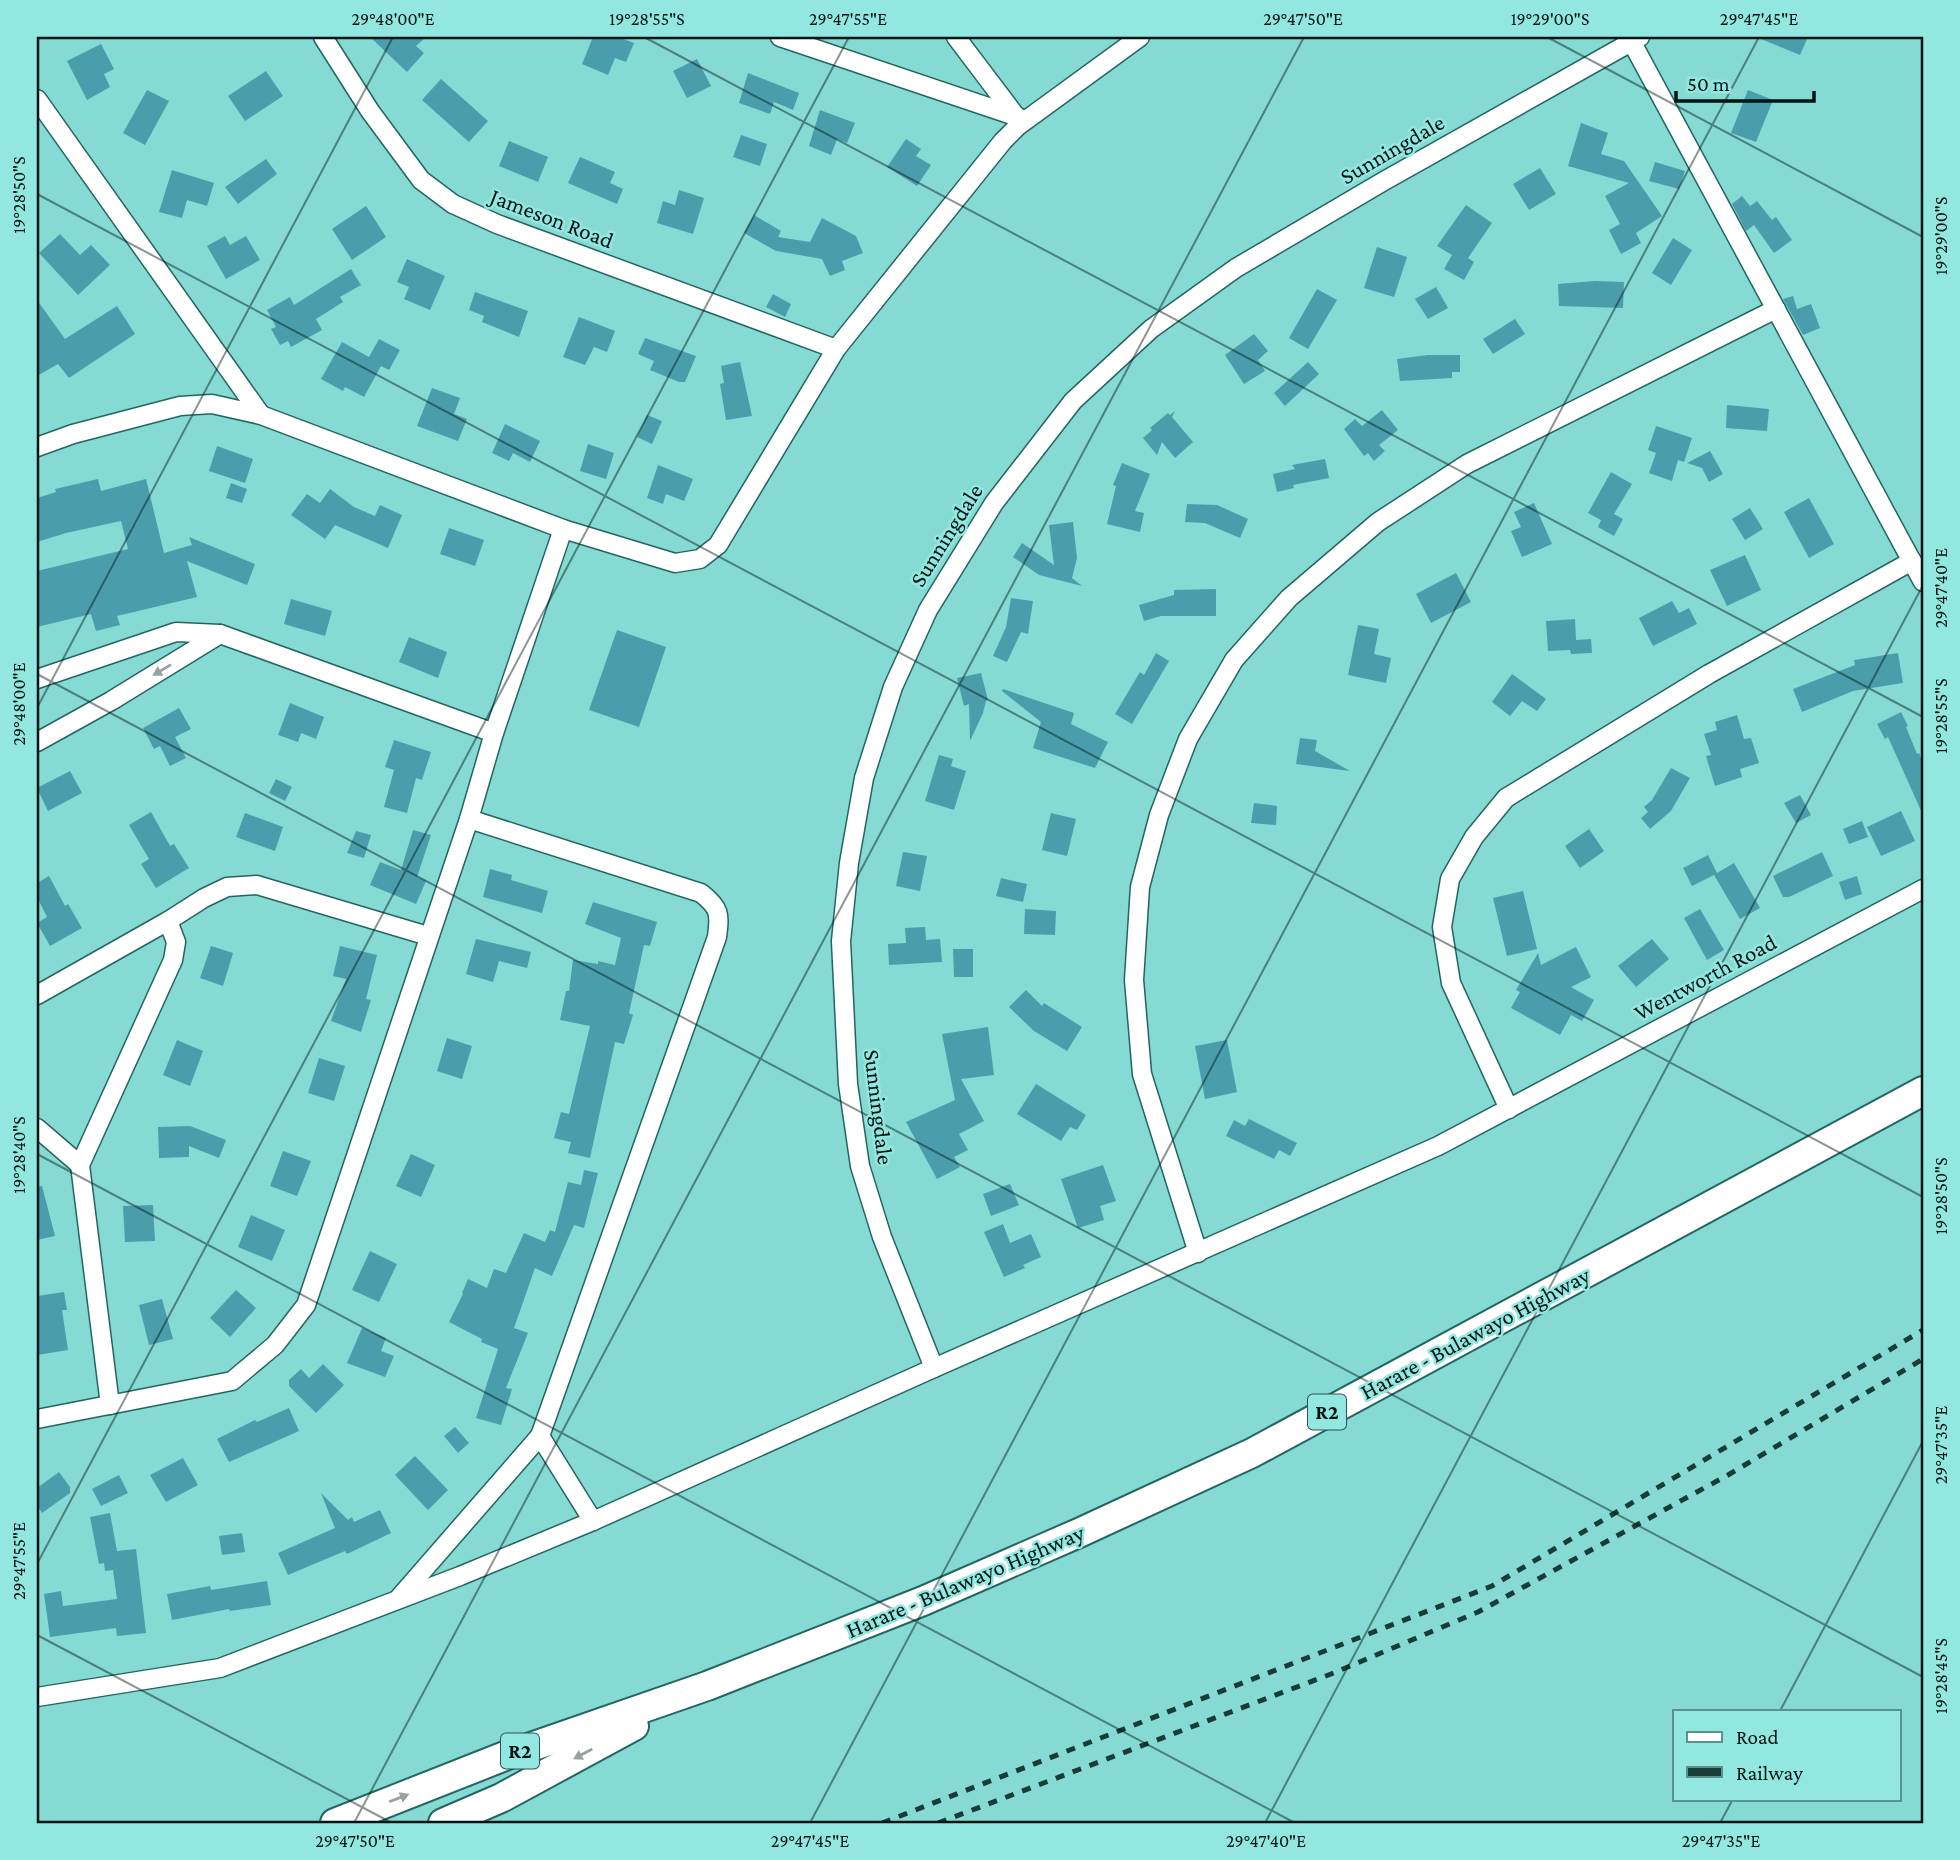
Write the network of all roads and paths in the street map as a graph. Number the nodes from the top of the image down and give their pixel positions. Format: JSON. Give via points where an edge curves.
{"nodes":[{"id":1,"x":323,"y":37,"type":"edge"},
{"id":2,"x":780,"y":37,"type":"edge"},
{"id":3,"x":956,"y":37,"type":"edge"},
{"id":4,"x":1140,"y":37,"type":"edge"},
{"id":5,"x":1634,"y":38,"type":"edge"},
{"id":6,"x":37,"y":99,"type":"edge"},
{"id":7,"x":1018,"y":122,"type":"junction"},
{"id":8,"x":1776,"y":309,"type":"junction"},
{"id":9,"x":836,"y":349,"type":"junction"},
{"id":10,"x":261,"y":415,"type":"junction"},
{"id":11,"x":37,"y":447,"type":"edge"},
{"id":12,"x":563,"y":529,"type":"junction"},
{"id":13,"x":1912,"y":561,"type":"junction"},
{"id":14,"x":1923,"y":582,"type":"edge"},
{"id":15,"x":220,"y":634,"type":"junction"},
{"id":16,"x":37,"y":679,"type":"edge"},
{"id":17,"x":494,"y":733,"type":"junction"},
{"id":18,"x":37,"y":742,"type":"edge"},
{"id":19,"x":469,"y":819,"type":"junction"},
{"id":20,"x":1923,"y":889,"type":"edge"},
{"id":21,"x":168,"y":921,"type":"junction"},
{"id":22,"x":428,"y":936,"type":"junction"},
{"id":23,"x":37,"y":995,"type":"edge"},
{"id":24,"x":1923,"y":1091,"type":"edge"},
{"id":25,"x":1509,"y":1109,"type":"junction"},
{"id":26,"x":37,"y":1128,"type":"edge"},
{"id":27,"x":80,"y":1166,"type":"junction"},
{"id":28,"x":1198,"y":1253,"type":"junction"},
{"id":29,"x":934,"y":1368,"type":"junction"},
{"id":30,"x":110,"y":1405,"type":"junction"},
{"id":31,"x":37,"y":1419,"type":"edge"},
{"id":32,"x":540,"y":1436,"type":"junction"},
{"id":33,"x":593,"y":1521,"type":"junction"},
{"id":34,"x":397,"y":1601,"type":"junction"},
{"id":35,"x":707,"y":1686,"type":"junction"},
{"id":36,"x":37,"y":1697,"type":"edge"},
{"id":37,"x":335,"y":1823,"type":"edge"},
{"id":38,"x":443,"y":1823,"type":"edge"}],
"edges":[{"from":1,"to":9,"type":"street","name":"Jameson Road","via":[[421,180],[453,204]]},
{"from":2,"to":7,"type":"street"},
{"from":3,"to":7,"type":"street"},
{"from":4,"to":7,"type":"street"},
{"from":5,"to":8,"type":"street"},
{"from":5,"to":29,"type":"street","name":"Sunningdale","via":[[1236,268],[1151,329],[1073,401],[993,503],[928,610],[893,687],[864,778],[841,941],[848,1084],[860,1166],[882,1237]]},
{"from":6,"to":10,"type":"street"},
{"from":7,"to":9,"type":"street"},
{"from":8,"to":13,"type":"street"},
{"from":8,"to":28,"type":"street","via":[[1467,464],[1378,522],[1289,598],[1234,660],[1188,739],[1160,814],[1140,887],[1134,980],[1142,1074]]},
{"from":9,"to":12,"type":"street","via":[[718,545],[700,559],[675,563]]},
{"from":10,"to":11,"type":"street","via":[[212,404],[180,405]]},
{"from":10,"to":12,"type":"street"},
{"from":12,"to":17,"type":"street"},
{"from":13,"to":14,"type":"street"},
{"from":13,"to":25,"type":"street","via":[[1709,674],[1506,799],[1474,836],[1450,879],[1443,927],[1451,982]]},
{"from":15,"to":16,"type":"street","via":[[176,632]]},
{"from":15,"to":17,"type":"street"},
{"from":15,"to":18,"type":"street","one_way":true},
{"from":17,"to":19,"type":"street"},
{"from":19,"to":22,"type":"street"},
{"from":19,"to":32,"type":"street","via":[[701,893],[714,904],[719,918],[717,937]]},
{"from":20,"to":25,"type":"street","name":"Wentworth Road"},
{"from":21,"to":22,"type":"street","via":[[228,887],[257,885]]},
{"from":21,"to":23,"type":"street"},
{"from":21,"to":27,"type":"street","via":[[176,942],[173,960]]},
{"from":22,"to":30,"type":"street","via":[[306,1305],[275,1345],[232,1381]]},
{"from":24,"to":35,"type":"highway","name":"Harare - Bulawayo Highway","number":"R2","via":[[1252,1453],[935,1596]]},
{"from":25,"to":28,"type":"street","name":"Wentworth Road","via":[[1438,1146]]},
{"from":26,"to":27,"type":"street"},
{"from":27,"to":30,"type":"street"},
{"from":28,"to":29,"type":"street","name":"Wentworth Road"},
{"from":29,"to":33,"type":"street","name":"Wentworth Road"},
{"from":30,"to":31,"type":"street"},
{"from":32,"to":33,"type":"street"},
{"from":32,"to":34,"type":"street"},
{"from":33,"to":34,"type":"street","name":"Wentworth Road"},
{"from":34,"to":36,"type":"street","name":"Wentworth Road","via":[[220,1668]]},
{"from":37,"to":35,"type":"highway","name":"Harare - Bulawayo Highway","number":"R2","one_way":true,"via":[[505,1756]]},
{"from":35,"to":38,"type":"highway","name":"Harare - Bulawayo Highway","number":"R2","one_way":true,"via":[[500,1798]]}]}
